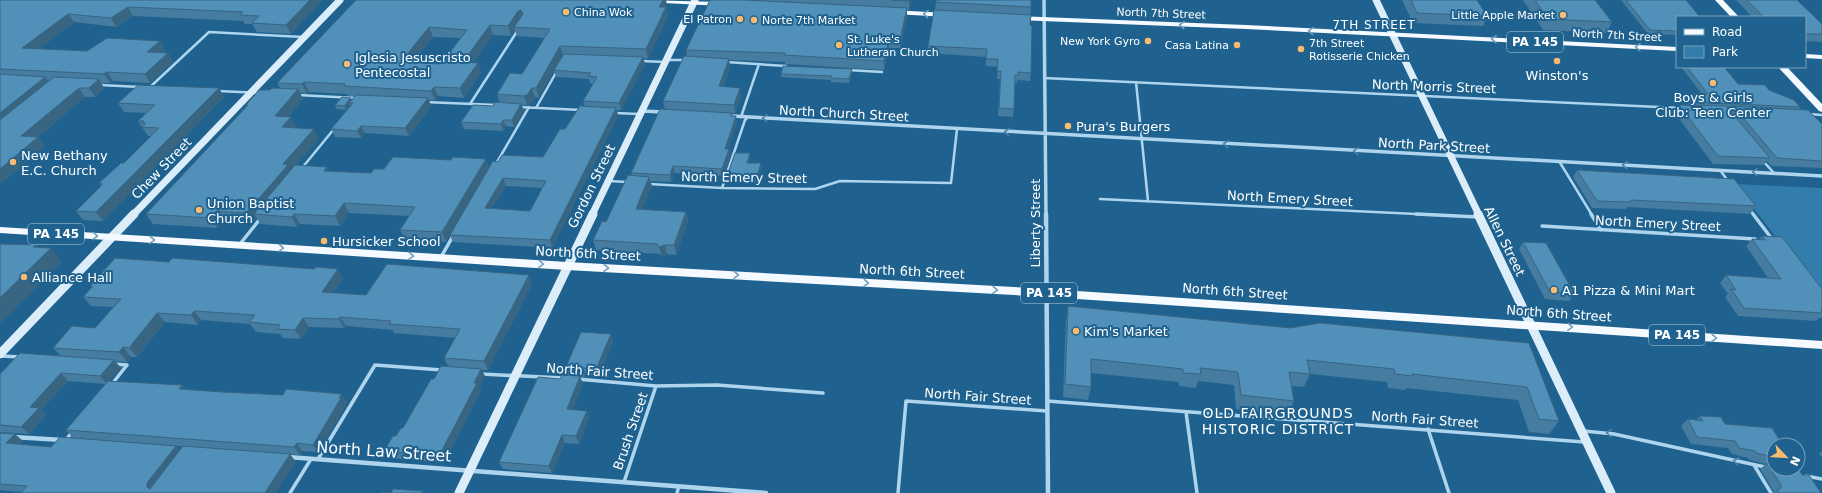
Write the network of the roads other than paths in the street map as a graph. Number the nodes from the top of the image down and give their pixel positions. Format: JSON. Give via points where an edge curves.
{"nodes":[{"id":1,"x":340,"y":0,"type":"edge"},
{"id":2,"x":644,"y":0,"type":"edge"},
{"id":3,"x":1044,"y":0,"type":"edge"},
{"id":4,"x":1376,"y":0,"type":"edge"},
{"id":5,"x":1719,"y":0,"type":"edge"},
{"id":6,"x":694,"y":1,"type":"edge"},
{"id":7,"x":734,"y":5,"type":"edge"},
{"id":8,"x":884,"y":12,"type":"edge"},
{"id":9,"x":954,"y":15,"type":"edge"},
{"id":10,"x":1733,"y":16,"type":"edge"},
{"id":11,"x":1007,"y":18,"type":"edge"},
{"id":12,"x":1044,"y":20,"type":"junction"},
{"id":13,"x":519,"y":28,"type":"edge"},
{"id":14,"x":1392,"y":35,"type":"junction"},
{"id":15,"x":305,"y":37,"type":"junction"},
{"id":16,"x":1676,"y":50,"type":"edge"},
{"id":17,"x":1806,"y":56,"type":"edge"},
{"id":18,"x":1822,"y":57,"type":"edge"},
{"id":19,"x":634,"y":61,"type":"edge"},
{"id":20,"x":666,"y":61,"type":"junction"},
{"id":21,"x":690,"y":61,"type":"edge"},
{"id":22,"x":721,"y":62,"type":"edge"},
{"id":23,"x":561,"y":64,"type":"edge"},
{"id":24,"x":759,"y":64,"type":"junction"},
{"id":25,"x":790,"y":66,"type":"edge"},
{"id":26,"x":1783,"y":68,"type":"edge"},
{"id":27,"x":844,"y":69,"type":"edge"},
{"id":28,"x":882,"y":72,"type":"edge"},
{"id":29,"x":1044,"y":78,"type":"junction"},
{"id":30,"x":1136,"y":82,"type":"junction"},
{"id":31,"x":98,"y":85,"type":"edge"},
{"id":32,"x":149,"y":88,"type":"junction"},
{"id":33,"x":157,"y":88,"type":"edge"},
{"id":34,"x":212,"y":91,"type":"edge"},
{"id":35,"x":251,"y":92,"type":"junction"},
{"id":36,"x":267,"y":93,"type":"edge"},
{"id":37,"x":290,"y":94,"type":"edge"},
{"id":38,"x":1421,"y":97,"type":"junction"},
{"id":39,"x":422,"y":102,"type":"edge"},
{"id":40,"x":354,"y":104,"type":"edge"},
{"id":41,"x":470,"y":104,"type":"junction"},
{"id":42,"x":500,"y":106,"type":"edge"},
{"id":43,"x":514,"y":106,"type":"edge"},
{"id":44,"x":529,"y":107,"type":"junction"},
{"id":45,"x":536,"y":108,"type":"junction"},
{"id":46,"x":1682,"y":108,"type":"edge"},
{"id":47,"x":1822,"y":109,"type":"edge"},
{"id":48,"x":588,"y":111,"type":"edge"},
{"id":49,"x":610,"y":112,"type":"edge"},
{"id":50,"x":665,"y":112,"type":"edge"},
{"id":51,"x":641,"y":113,"type":"junction"},
{"id":52,"x":1807,"y":114,"type":"edge"},
{"id":53,"x":1822,"y":115,"type":"edge"},
{"id":54,"x":726,"y":116,"type":"edge"},
{"id":55,"x":741,"y":117,"type":"junction"},
{"id":56,"x":748,"y":117,"type":"junction"},
{"id":57,"x":339,"y":123,"type":"edge"},
{"id":58,"x":957,"y":129,"type":"junction"},
{"id":59,"x":1046,"y":134,"type":"junction"},
{"id":60,"x":1143,"y":139,"type":"junction"},
{"id":61,"x":1449,"y":156,"type":"junction"},
{"id":62,"x":1759,"y":156,"type":"edge"},
{"id":63,"x":1559,"y":161,"type":"junction"},
{"id":64,"x":493,"y":169,"type":"edge"},
{"id":65,"x":1720,"y":170,"type":"junction"},
{"id":66,"x":299,"y":172,"type":"edge"},
{"id":67,"x":1774,"y":174,"type":"junction"},
{"id":68,"x":1822,"y":176,"type":"edge"},
{"id":69,"x":607,"y":181,"type":"junction"},
{"id":70,"x":630,"y":182,"type":"edge"},
{"id":71,"x":645,"y":183,"type":"edge"},
{"id":72,"x":1730,"y":183,"type":"edge"},
{"id":73,"x":722,"y":188,"type":"junction"},
{"id":74,"x":1100,"y":199,"type":"dead end"},
{"id":75,"x":1148,"y":201,"type":"junction"},
{"id":76,"x":1749,"y":208,"type":"edge"},
{"id":77,"x":264,"y":215,"type":"edge"},
{"id":78,"x":1479,"y":217,"type":"junction"},
{"id":79,"x":1542,"y":226,"type":"dead end"},
{"id":80,"x":0,"y":230,"type":"edge"},
{"id":81,"x":1601,"y":230,"type":"junction"},
{"id":82,"x":456,"y":231,"type":"edge"},
{"id":83,"x":113,"y":238,"type":"junction"},
{"id":84,"x":1757,"y":239,"type":"edge"},
{"id":85,"x":1765,"y":240,"type":"edge"},
{"id":86,"x":239,"y":246,"type":"junction"},
{"id":87,"x":440,"y":258,"type":"junction"},
{"id":88,"x":567,"y":266,"type":"junction"},
{"id":89,"x":1047,"y":293,"type":"junction"},
{"id":90,"x":1532,"y":325,"type":"junction"},
{"id":91,"x":1822,"y":345,"type":"edge"},
{"id":92,"x":0,"y":355,"type":"edge"},
{"id":93,"x":24,"y":358,"type":"edge"},
{"id":94,"x":111,"y":364,"type":"edge"},
{"id":95,"x":446,"y":371,"type":"edge"},
{"id":96,"x":478,"y":373,"type":"edge"},
{"id":97,"x":517,"y":374,"type":"junction"},
{"id":98,"x":656,"y":386,"type":"junction"},
{"id":99,"x":108,"y":388,"type":"edge"},
{"id":100,"x":823,"y":393,"type":"dead end"},
{"id":101,"x":1047,"y":401,"type":"junction"},
{"id":102,"x":1048,"y":412,"type":"junction"},
{"id":103,"x":1186,"y":412,"type":"junction"},
{"id":104,"x":74,"y":429,"type":"edge"},
{"id":105,"x":1428,"y":429,"type":"junction"},
{"id":106,"x":1582,"y":431,"type":"junction"},
{"id":107,"x":7,"y":436,"type":"edge"},
{"id":108,"x":65,"y":441,"type":"junction"},
{"id":109,"x":72,"y":441,"type":"edge"},
{"id":110,"x":1587,"y":442,"type":"junction"},
{"id":111,"x":280,"y":457,"type":"edge"},
{"id":112,"x":311,"y":459,"type":"junction"},
{"id":113,"x":318,"y":459,"type":"junction"},
{"id":114,"x":1754,"y":465,"type":"junction"},
{"id":115,"x":1766,"y":467,"type":"edge"},
{"id":116,"x":470,"y":471,"type":"junction"},
{"id":117,"x":1806,"y":476,"type":"edge"},
{"id":118,"x":1822,"y":479,"type":"edge"},
{"id":119,"x":624,"y":482,"type":"junction"},
{"id":120,"x":679,"y":486,"type":"junction"},
{"id":121,"x":290,"y":493,"type":"edge"},
{"id":122,"x":459,"y":493,"type":"edge"},
{"id":123,"x":677,"y":493,"type":"edge"},
{"id":124,"x":766,"y":493,"type":"edge"},
{"id":125,"x":898,"y":493,"type":"edge"},
{"id":126,"x":1048,"y":493,"type":"edge"},
{"id":127,"x":1198,"y":493,"type":"edge"},
{"id":128,"x":1450,"y":493,"type":"edge"},
{"id":129,"x":1611,"y":493,"type":"edge"},
{"id":130,"x":1771,"y":493,"type":"edge"}],
"edges":[{"from":1,"to":15,"type":"street","name":"Chew Street"},
{"from":2,"to":6,"type":"main road"},
{"from":3,"to":12,"type":"street","name":"Liberty Street"},
{"from":4,"to":14,"type":"street","name":"Allen Street"},
{"from":5,"to":10,"type":"main road"},
{"from":6,"to":7,"type":"main road"},
{"from":6,"to":20,"type":"street","name":"Gordon Street"},
{"from":9,"to":8,"type":"main road","one_way":true},
{"from":11,"to":12,"type":"main road","name":"North 7th Street","number":"PA 145"},
{"from":14,"to":12,"type":"main road","name":"North 7th Street","number":"PA 145","one_way":true},
{"from":12,"to":29,"type":"street","name":"Liberty Street"},
{"from":13,"to":41,"type":"lane"},
{"from":16,"to":14,"type":"main road","name":"North 7th Street","number":"PA 145","one_way":true},
{"from":14,"to":38,"type":"street","name":"Allen Street"},
{"from":15,"to":32,"type":"lane","via":[[209,32]]},
{"from":15,"to":35,"type":"street","name":"Chew Street"},
{"from":17,"to":18,"type":"main road"},
{"from":19,"to":20,"type":"lane"},
{"from":20,"to":21,"type":"lane"},
{"from":20,"to":51,"type":"street","name":"Gordon Street"},
{"from":22,"to":24,"type":"lane"},
{"from":23,"to":45,"type":"lane"},
{"from":24,"to":25,"type":"lane"},
{"from":24,"to":55,"type":"lane"},
{"from":26,"to":47,"type":"main road"},
{"from":27,"to":28,"type":"lane"},
{"from":29,"to":30,"type":"lane","name":"North Morris Street"},
{"from":29,"to":59,"type":"street","name":"Liberty Street"},
{"from":30,"to":38,"type":"lane","name":"North Morris Street"},
{"from":30,"to":60,"type":"lane"},
{"from":31,"to":32,"type":"lane"},
{"from":32,"to":33,"type":"lane"},
{"from":34,"to":35,"type":"lane"},
{"from":35,"to":36,"type":"lane"},
{"from":35,"to":83,"type":"street","name":"Chew Street"},
{"from":37,"to":40,"type":"lane","via":[[359,98]]},
{"from":38,"to":46,"type":"lane","name":"North Morris Street"},
{"from":38,"to":61,"type":"street","name":"Allen Street"},
{"from":39,"to":41,"type":"lane"},
{"from":41,"to":42,"type":"lane"},
{"from":43,"to":44,"type":"lane"},
{"from":44,"to":45,"type":"lane"},
{"from":44,"to":64,"type":"lane"},
{"from":45,"to":48,"type":"lane"},
{"from":49,"to":51,"type":"lane"},
{"from":50,"to":51,"type":"street"},
{"from":51,"to":69,"type":"street","name":"Gordon Street"},
{"from":52,"to":53,"type":"lane"},
{"from":54,"to":55,"type":"street","name":"North Church Street"},
{"from":55,"to":56,"type":"street","name":"North Church Street"},
{"from":58,"to":56,"type":"street","name":"North Church Street","one_way":true},
{"from":56,"to":73,"type":"lane"},
{"from":57,"to":66,"type":"lane"},
{"from":59,"to":58,"type":"street","name":"North Church Street","one_way":true},
{"from":58,"to":73,"type":"lane","name":"North Emery Street","via":[[951,183],[840,181],[815,189]]},
{"from":59,"to":60,"type":"street","name":"North Park Street"},
{"from":59,"to":89,"type":"street","name":"Liberty Street"},
{"from":61,"to":60,"type":"street","name":"North Park Street","one_way":true},
{"from":60,"to":75,"type":"lane"},
{"from":61,"to":63,"type":"street","name":"North Park Street"},
{"from":61,"to":78,"type":"street","name":"Allen Street"},
{"from":62,"to":67,"type":"lane"},
{"from":65,"to":63,"type":"street","name":"North Park Street","one_way":true},
{"from":63,"to":81,"type":"lane"},
{"from":67,"to":65,"type":"street","name":"North Park Street","one_way":true},
{"from":65,"to":72,"type":"lane"},
{"from":67,"to":68,"type":"street","name":"North Park Street"},
{"from":69,"to":70,"type":"lane"},
{"from":69,"to":88,"type":"street","name":"Gordon Street"},
{"from":71,"to":73,"type":"lane","name":"North Emery Street"},
{"from":74,"to":75,"type":"lane","name":"North Emery Street"},
{"from":75,"to":78,"type":"lane","name":"North Emery Street"},
{"from":76,"to":85,"type":"lane","via":[[1773,240]]},
{"from":77,"to":86,"type":"lane"},
{"from":78,"to":90,"type":"street","name":"Allen Street"},
{"from":79,"to":81,"type":"lane","name":"North Emery Street"},
{"from":80,"to":83,"type":"main road","name":"North 6th Street","number":"PA 145","one_way":true},
{"from":81,"to":84,"type":"lane","name":"North Emery Street"},
{"from":82,"to":87,"type":"lane"},
{"from":83,"to":86,"type":"main road","name":"North 6th Street","number":"PA 145","one_way":true},
{"from":83,"to":92,"type":"street","name":"Chew Street"},
{"from":86,"to":87,"type":"main road","name":"North 6th Street","number":"PA 145","one_way":true},
{"from":87,"to":88,"type":"main road","name":"North 6th Street","number":"PA 145","one_way":true},
{"from":88,"to":89,"type":"main road","name":"North 6th Street","number":"PA 145","one_way":true},
{"from":88,"to":97,"type":"street","name":"Gordon Street"},
{"from":89,"to":90,"type":"main road","name":"North 6th Street","number":"PA 145"},
{"from":89,"to":101,"type":"street","name":"Liberty Street"},
{"from":90,"to":91,"type":"main road","name":"North 6th Street","number":"PA 145","one_way":true},
{"from":90,"to":106,"type":"street","name":"Allen Street"},
{"from":92,"to":93,"type":"lane"},
{"from":94,"to":99,"type":"lane","via":[[127,365]]},
{"from":95,"to":113,"type":"lane","via":[[375,365]]},
{"from":96,"to":97,"type":"lane","name":"North Fair Street"},
{"from":97,"to":98,"type":"lane","name":"North Fair Street"},
{"from":97,"to":116,"type":"street","name":"Gordon Street"},
{"from":98,"to":100,"type":"lane","name":"North Fair Street","via":[[717,385]]},
{"from":98,"to":119,"type":"lane","name":"Brush Street"},
{"from":101,"to":102,"type":"street","name":"Liberty Street"},
{"from":101,"to":103,"type":"lane","name":"North Fair Street"},
{"from":102,"to":125,"type":"lane","name":"North Fair Street","via":[[906,401]]},
{"from":102,"to":126,"type":"street","name":"Liberty Street"},
{"from":103,"to":105,"type":"lane","name":"North Fair Street"},
{"from":103,"to":127,"type":"lane"},
{"from":104,"to":108,"type":"lane"},
{"from":105,"to":110,"type":"lane","name":"North Fair Street"},
{"from":105,"to":128,"type":"lane"},
{"from":106,"to":110,"type":"street","name":"Allen Street"},
{"from":114,"to":106,"type":"lane","one_way":true,"via":[[1614,434]]},
{"from":107,"to":108,"type":"street"},
{"from":108,"to":109,"type":"street"},
{"from":110,"to":129,"type":"street","name":"Allen Street"},
{"from":111,"to":112,"type":"street","name":"North Law Street"},
{"from":112,"to":113,"type":"street","name":"North Law Street"},
{"from":112,"to":121,"type":"lane"},
{"from":113,"to":116,"type":"street","name":"North Law Street"},
{"from":114,"to":115,"type":"lane"},
{"from":114,"to":130,"type":"lane"},
{"from":116,"to":119,"type":"street","name":"North Law Street"},
{"from":116,"to":122,"type":"street","name":"Gordon Street"},
{"from":117,"to":118,"type":"lane"},
{"from":119,"to":120,"type":"street","name":"North Law Street"},
{"from":120,"to":123,"type":"lane"},
{"from":120,"to":124,"type":"street","name":"North Law Street"}]}
